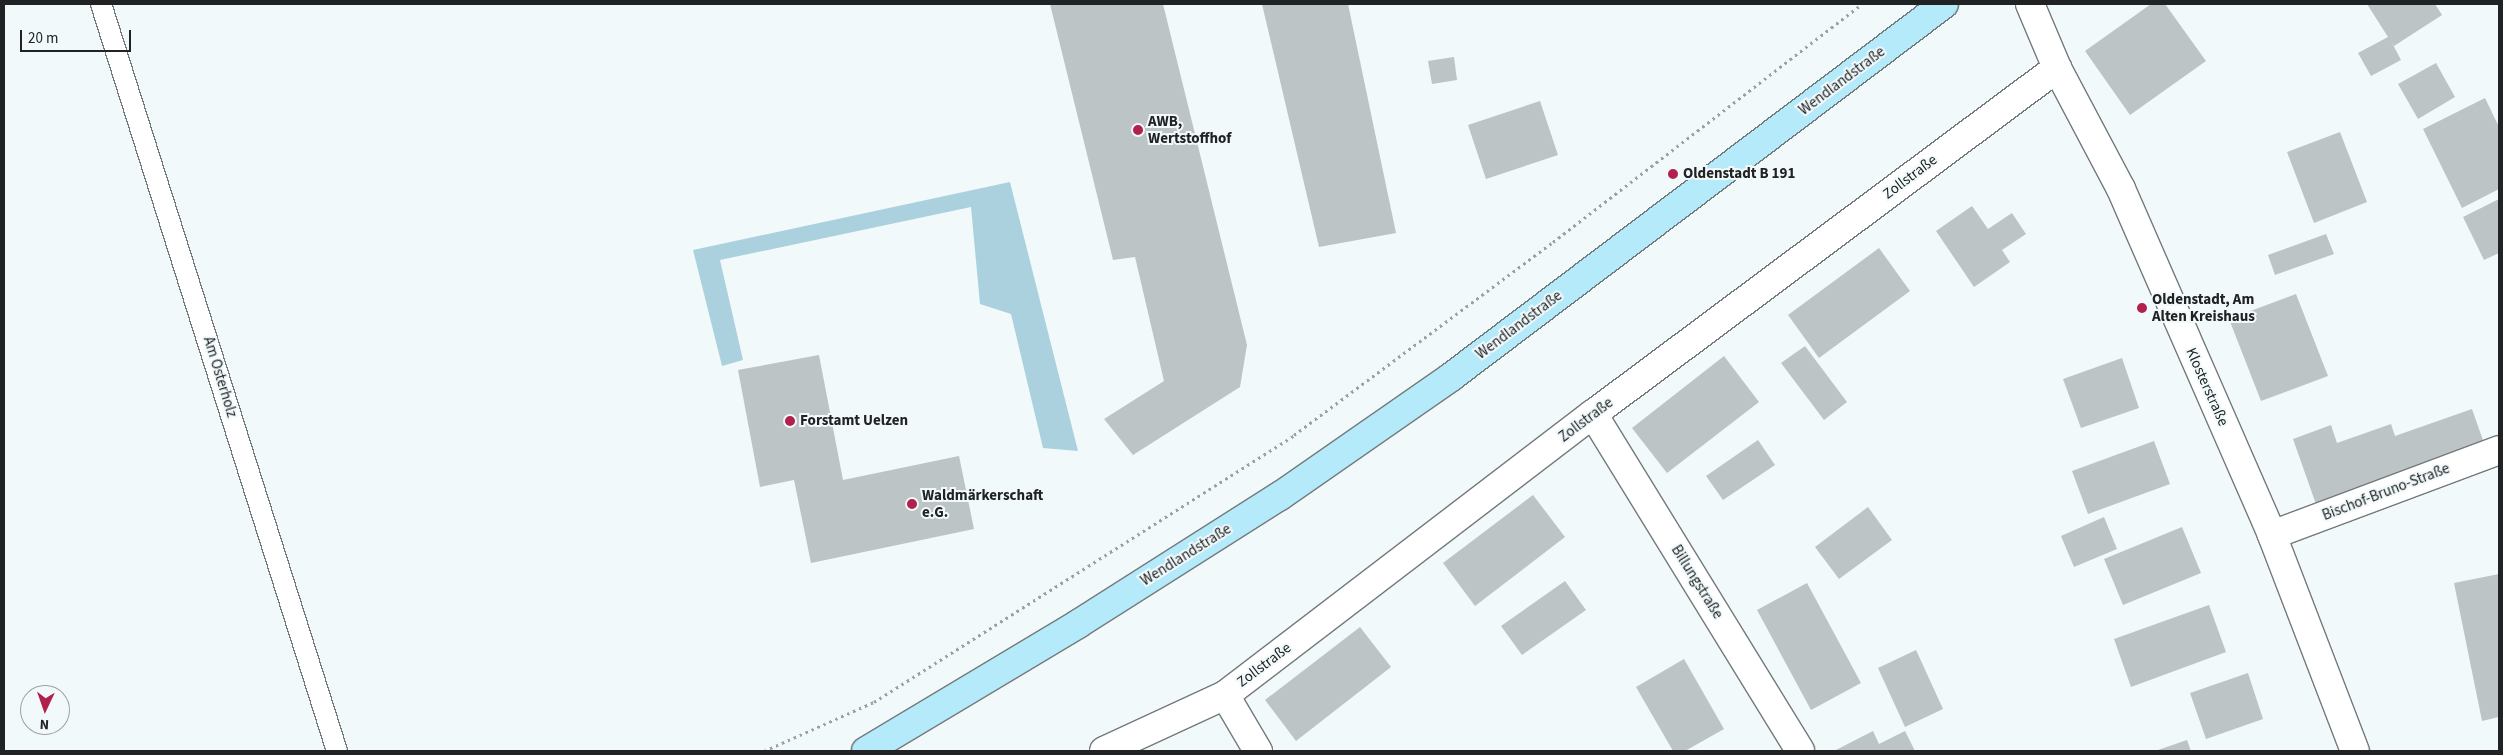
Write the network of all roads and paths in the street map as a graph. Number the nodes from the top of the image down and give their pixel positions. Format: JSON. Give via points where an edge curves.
{"nodes":[{"id":1,"x":101,"y":4,"type":"edge"},
{"id":2,"x":1862,"y":4,"type":"edge"},
{"id":3,"x":1944,"y":4,"type":"edge"},
{"id":4,"x":2030,"y":4,"type":"edge"},
{"id":5,"x":2057,"y":68,"type":"junction"},
{"id":6,"x":1593,"y":414,"type":"junction"},
{"id":7,"x":2499,"y":450,"type":"edge"},
{"id":8,"x":2272,"y":535,"type":"junction"},
{"id":9,"x":1225,"y":695,"type":"junction"},
{"id":10,"x":337,"y":751,"type":"edge"},
{"id":11,"x":764,"y":751,"type":"edge"},
{"id":12,"x":866,"y":751,"type":"edge"},
{"id":13,"x":1104,"y":751,"type":"edge"},
{"id":14,"x":1258,"y":751,"type":"edge"},
{"id":15,"x":1800,"y":751,"type":"edge"},
{"id":16,"x":2354,"y":751,"type":"edge"}],
"edges":[{"from":1,"to":10,"type":"lane","name":"Am Osterholz"},
{"from":2,"to":11,"type":"path","via":[[1294,435],[874,702]]},
{"from":3,"to":12,"type":"main road","name":"Wendlandstraße","via":[[1451,377],[1280,496],[1078,624]]},
{"from":4,"to":5,"type":"street","name":"Klosterstraße"},
{"from":5,"to":6,"type":"street","name":"Zollstraße"},
{"from":5,"to":8,"type":"street","name":"Klosterstraße","via":[[2121,189]]},
{"from":6,"to":9,"type":"street","name":"Zollstraße"},
{"from":6,"to":15,"type":"street","name":"Billungstraße"},
{"from":7,"to":8,"type":"street","name":"Bischof-Bruno-Straße"},
{"from":8,"to":16,"type":"street","name":"Klosterstraße"},
{"from":9,"to":13,"type":"street","name":"Zollstraße"},
{"from":9,"to":14,"type":"street"}]}
